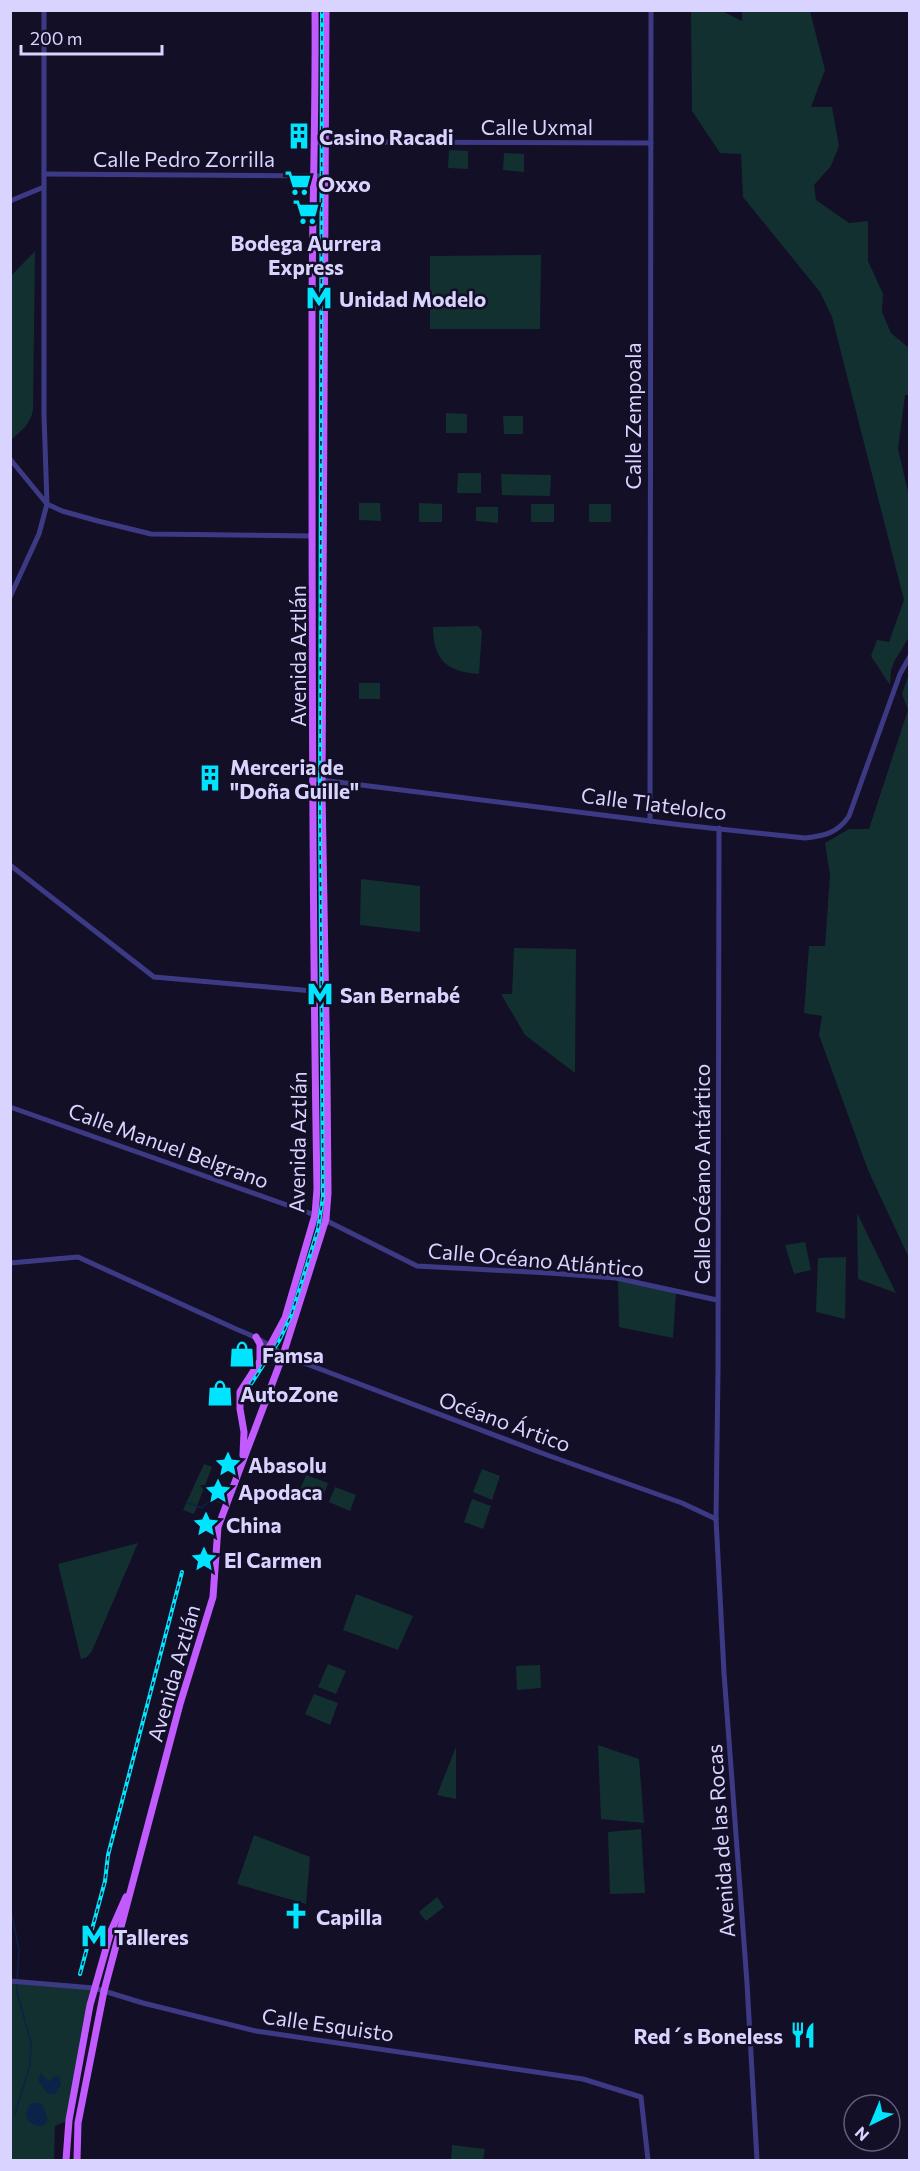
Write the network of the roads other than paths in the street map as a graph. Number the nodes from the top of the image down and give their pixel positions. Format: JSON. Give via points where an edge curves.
{"nodes":[{"id":1,"x":45,"y":10,"type":"edge"},
{"id":2,"x":315,"y":10,"type":"edge"},
{"id":3,"x":326,"y":10,"type":"edge"},
{"id":4,"x":651,"y":10,"type":"edge"},
{"id":5,"x":315,"y":142,"type":"junction"},
{"id":6,"x":325,"y":142,"type":"junction"},
{"id":7,"x":651,"y":143,"type":"junction"},
{"id":8,"x":44,"y":174,"type":"junction"},
{"id":9,"x":315,"y":176,"type":"junction"},
{"id":10,"x":325,"y":176,"type":"junction"},
{"id":11,"x":44,"y":187,"type":"junction"},
{"id":12,"x":10,"y":201,"type":"edge"},
{"id":13,"x":10,"y":459,"type":"edge"},
{"id":14,"x":47,"y":504,"type":"junction"},
{"id":15,"x":313,"y":536,"type":"junction"},
{"id":16,"x":10,"y":597,"type":"edge"},
{"id":17,"x":909,"y":656,"type":"edge"},
{"id":18,"x":313,"y":779,"type":"junction"},
{"id":19,"x":322,"y":779,"type":"junction"},
{"id":20,"x":650,"y":821,"type":"junction"},
{"id":21,"x":719,"y":828,"type":"junction"},
{"id":22,"x":10,"y":865,"type":"edge"},
{"id":23,"x":313,"y":991,"type":"junction"},
{"id":24,"x":10,"y":1107,"type":"edge"},
{"id":25,"x":315,"y":1215,"type":"junction"},
{"id":26,"x":326,"y":1219,"type":"junction"},
{"id":27,"x":10,"y":1263,"type":"edge"},
{"id":28,"x":717,"y":1300,"type":"junction"},
{"id":29,"x":256,"y":1337,"type":"junction"},
{"id":30,"x":271,"y":1344,"type":"junction"},
{"id":31,"x":283,"y":1354,"type":"junction"},
{"id":32,"x":259,"y":1361,"type":"junction"},
{"id":33,"x":242,"y":1464,"type":"junction"},
{"id":34,"x":716,"y":1519,"type":"junction"},
{"id":35,"x":129,"y":1892,"type":"junction"},
{"id":36,"x":10,"y":1981,"type":"edge"},
{"id":37,"x":100,"y":1990,"type":"junction"},
{"id":38,"x":66,"y":2160,"type":"edge"},
{"id":39,"x":77,"y":2160,"type":"edge"},
{"id":40,"x":648,"y":2160,"type":"edge"},
{"id":41,"x":757,"y":2160,"type":"edge"}],
"edges":[{"from":1,"to":8,"type":"street"},
{"from":2,"to":5,"type":"main road","name":"Avenida Aztlán"},
{"from":3,"to":6,"type":"main road","name":"Avenida Aztlán"},
{"from":4,"to":7,"type":"street","name":"Calle Zempoala"},
{"from":5,"to":6,"type":"street","name":"Calle Uxmal"},
{"from":5,"to":9,"type":"main road","name":"Avenida Aztlán"},
{"from":6,"to":7,"type":"street","name":"Calle Uxmal"},
{"from":6,"to":10,"type":"main road","name":"Avenida Aztlán"},
{"from":7,"to":20,"type":"street","name":"Calle Zempoala"},
{"from":8,"to":9,"type":"street","name":"Calle Pedro Zorrilla"},
{"from":8,"to":11,"type":"street"},
{"from":9,"to":10,"type":"street","name":"Calle Pedro Zorrilla"},
{"from":9,"to":15,"type":"main road","name":"Avenida Aztlán"},
{"from":10,"to":19,"type":"main road","name":"Avenida Aztlán"},
{"from":11,"to":12,"type":"street"},
{"from":11,"to":14,"type":"street"},
{"from":13,"to":14,"type":"street"},
{"from":14,"to":15,"type":"street","via":[[152,534]]},
{"from":14,"to":16,"type":"street","via":[[39,534]]},
{"from":15,"to":18,"type":"main road","name":"Avenida Aztlán"},
{"from":17,"to":21,"type":"street","name":"Calle Tlatelolco","via":[[849,816],[838,829],[822,836],[805,837]]},
{"from":18,"to":19,"type":"street","name":"Calle Tlatelolco"},
{"from":18,"to":23,"type":"main road","name":"Avenida Aztlán"},
{"from":19,"to":20,"type":"street","name":"Calle Tlatelolco"},
{"from":19,"to":26,"type":"main road","name":"Avenida Aztlán"},
{"from":20,"to":21,"type":"street","name":"Calle Tlatelolco"},
{"from":21,"to":28,"type":"street","name":"Calle Océano Antártico"},
{"from":22,"to":23,"type":"street","via":[[154,977]]},
{"from":23,"to":25,"type":"main road","name":"Avenida Aztlán"},
{"from":24,"to":25,"type":"street","name":"Calle Manuel Belgrano"},
{"from":25,"to":26,"type":"street","name":"Calle Manuel Belgrano"},
{"from":25,"to":30,"type":"main road","name":"Avenida Aztlán","via":[[285,1317]]},
{"from":26,"to":28,"type":"street","name":"Calle Océano Atlántico","via":[[421,1267],[616,1278]]},
{"from":26,"to":31,"type":"main road","name":"Avenida Aztlán"},
{"from":27,"to":29,"type":"street","name":"Océano Ártico","via":[[78,1257]]},
{"from":28,"to":34,"type":"street","name":"Calle Océano Antártico"},
{"from":29,"to":30,"type":"street","name":"Océano Ártico"},
{"from":29,"to":32,"type":"main road","via":[[260,1344]]},
{"from":30,"to":31,"type":"street","name":"Océano Ártico"},
{"from":30,"to":32,"type":"main road","name":"Avenida Aztlán"},
{"from":31,"to":33,"type":"main road","name":"Avenida Aztlán"},
{"from":31,"to":34,"type":"street","name":"Océano Ártico"},
{"from":32,"to":33,"type":"main road","name":"Avenida Aztlán","via":[[239,1398],[244,1432]]},
{"from":33,"to":35,"type":"main road","name":"Avenida Aztlán","via":[[219,1527],[213,1597]]},
{"from":34,"to":41,"type":"street","name":"Avenida de las Rocas"},
{"from":35,"to":37,"type":"main road","name":"Avenida Aztlán"},
{"from":35,"to":37,"type":"main road","name":"Avenida Aztlán","via":[[111,1931]]},
{"from":36,"to":37,"type":"street","name":"Calle Esquisto"},
{"from":37,"to":38,"type":"main road","name":"Avenida Aztlán","via":[[69,2120]]},
{"from":37,"to":39,"type":"main road","name":"Avenida Aztlán","via":[[78,2123]]},
{"from":37,"to":40,"type":"street","name":"Calle Esquisto","via":[[256,2031],[584,2079],[641,2097]]}]}
